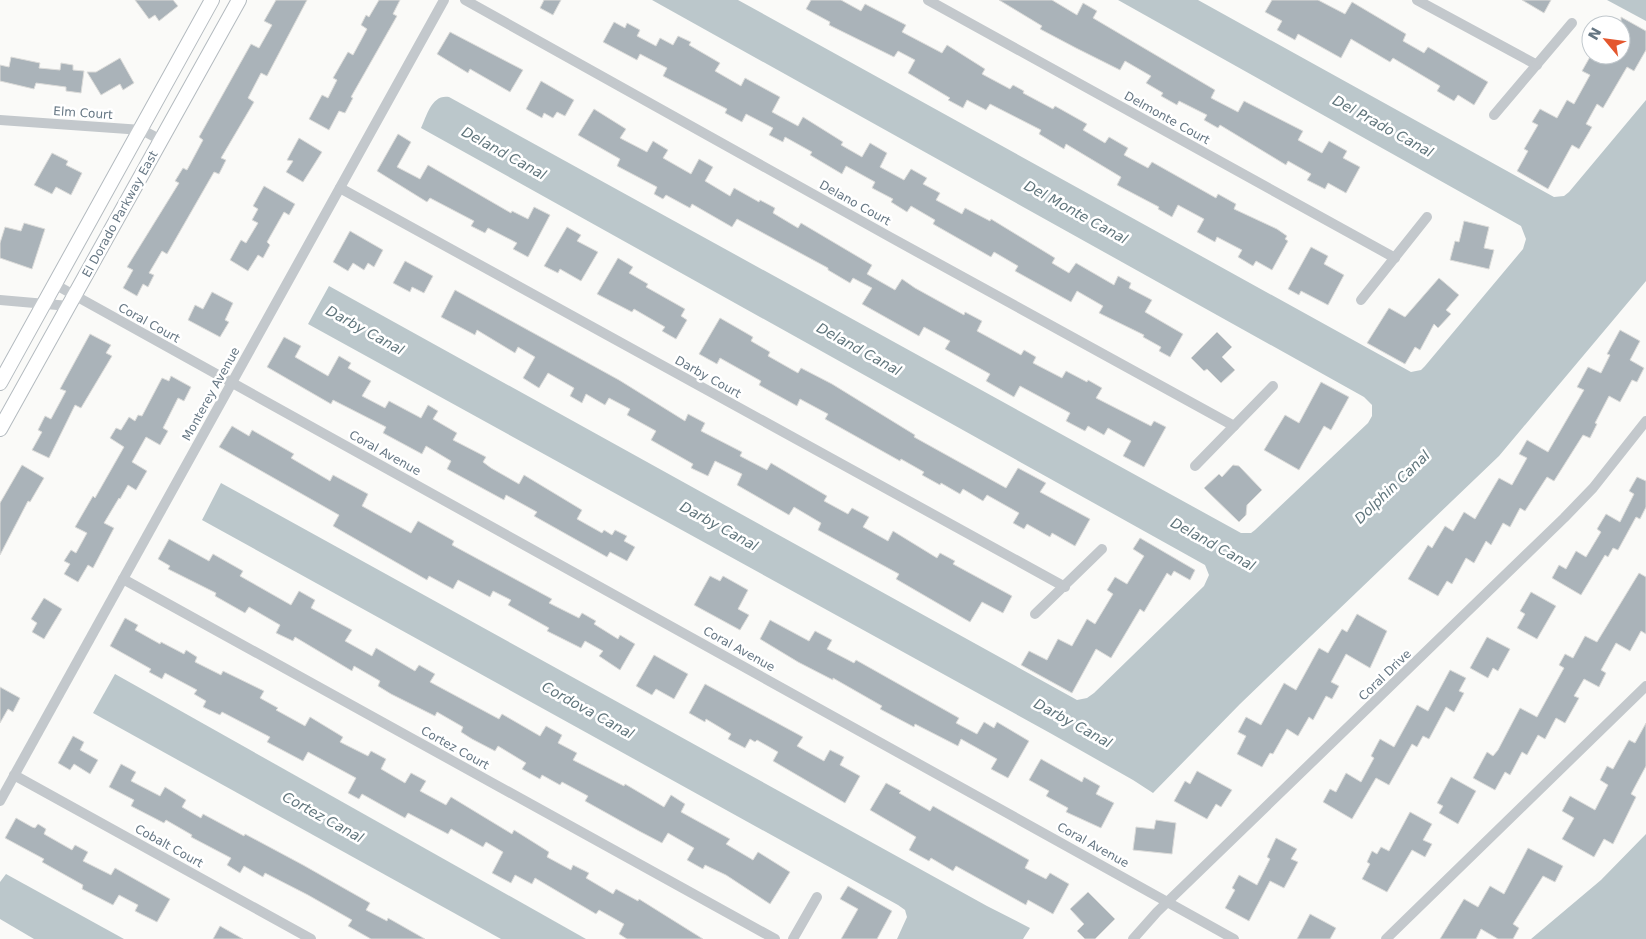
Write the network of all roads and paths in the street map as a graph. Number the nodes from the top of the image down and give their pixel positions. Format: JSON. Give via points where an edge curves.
{"nodes":[{"id":1,"x":212,"y":0,"type":"edge"},
{"id":2,"x":239,"y":0,"type":"edge"},
{"id":3,"x":444,"y":0,"type":"edge"},
{"id":4,"x":465,"y":0,"type":"edge"},
{"id":5,"x":928,"y":0,"type":"edge"},
{"id":6,"x":1417,"y":0,"type":"edge"},
{"id":7,"x":1572,"y":23,"type":"dead end"},
{"id":8,"x":1537,"y":65,"type":"junction"},
{"id":9,"x":1494,"y":115,"type":"dead end"},
{"id":10,"x":0,"y":120,"type":"edge"},
{"id":11,"x":142,"y":130,"type":"junction"},
{"id":12,"x":161,"y":140,"type":"junction"},
{"id":13,"x":340,"y":188,"type":"junction"},
{"id":14,"x":1427,"y":217,"type":"dead end"},
{"id":15,"x":1395,"y":258,"type":"junction"},
{"id":16,"x":56,"y":285,"type":"junction"},
{"id":17,"x":0,"y":300,"type":"edge"},
{"id":18,"x":1361,"y":300,"type":"dead end"},
{"id":19,"x":72,"y":301,"type":"junction"},
{"id":20,"x":45,"y":303,"type":"junction"},
{"id":21,"x":0,"y":382,"type":"edge"},
{"id":22,"x":231,"y":382,"type":"junction"},
{"id":23,"x":1273,"y":386,"type":"dead end"},
{"id":24,"x":1646,"y":421,"type":"edge"},
{"id":25,"x":1234,"y":426,"type":"junction"},
{"id":26,"x":0,"y":429,"type":"edge"},
{"id":27,"x":1195,"y":466,"type":"dead end"},
{"id":28,"x":1102,"y":549,"type":"dead end"},
{"id":29,"x":122,"y":579,"type":"junction"},
{"id":30,"x":1065,"y":587,"type":"junction"},
{"id":31,"x":1035,"y":614,"type":"dead end"},
{"id":32,"x":1646,"y":686,"type":"edge"},
{"id":33,"x":14,"y":775,"type":"junction"},
{"id":34,"x":0,"y":801,"type":"edge"},
{"id":35,"x":817,"y":897,"type":"dead end"},
{"id":36,"x":1168,"y":901,"type":"junction"},
{"id":37,"x":312,"y":939,"type":"edge"},
{"id":38,"x":775,"y":939,"type":"edge"},
{"id":39,"x":793,"y":939,"type":"edge"},
{"id":40,"x":1134,"y":939,"type":"edge"},
{"id":41,"x":1234,"y":939,"type":"edge"},
{"id":42,"x":1386,"y":939,"type":"edge"}],
"edges":[{"from":1,"to":11,"type":"street","name":"El Dorado Parkway East"},
{"from":2,"to":12,"type":"street","name":"El Dorado Parkway East"},
{"from":3,"to":13,"type":"street","name":"Monterey Avenue"},
{"from":4,"to":25,"type":"street","name":"Delano Court"},
{"from":5,"to":15,"type":"street","name":"Delmonte Court"},
{"from":6,"to":8,"type":"street"},
{"from":7,"to":8,"type":"street"},
{"from":8,"to":9,"type":"street"},
{"from":10,"to":11,"type":"street","name":"Elm Court"},
{"from":11,"to":12,"type":"street","name":"Elm Court"},
{"from":11,"to":16,"type":"street","name":"El Dorado Parkway East"},
{"from":12,"to":19,"type":"street","name":"El Dorado Parkway East"},
{"from":13,"to":22,"type":"street","name":"Monterey Avenue"},
{"from":13,"to":30,"type":"street","name":"Darby Court"},
{"from":14,"to":15,"type":"street"},
{"from":15,"to":18,"type":"street"},
{"from":16,"to":19,"type":"street","name":"Coral Court"},
{"from":16,"to":20,"type":"street","name":"El Dorado Parkway East"},
{"from":17,"to":20,"type":"street"},
{"from":19,"to":20,"type":"street"},
{"from":19,"to":22,"type":"street","name":"Coral Court"},
{"from":19,"to":26,"type":"street","name":"El Dorado Parkway East"},
{"from":20,"to":21,"type":"street","name":"El Dorado Parkway East"},
{"from":22,"to":29,"type":"street","name":"Monterey Avenue"},
{"from":22,"to":36,"type":"street","name":"Coral Avenue"},
{"from":23,"to":25,"type":"street"},
{"from":24,"to":36,"type":"street","name":"Coral Drive","via":[[1559,523]]},
{"from":25,"to":27,"type":"street"},
{"from":28,"to":30,"type":"street"},
{"from":29,"to":33,"type":"street","name":"Monterey Avenue"},
{"from":29,"to":38,"type":"street","name":"Cortez Court"},
{"from":30,"to":31,"type":"street"},
{"from":32,"to":42,"type":"street"},
{"from":33,"to":34,"type":"street","name":"Monterey Avenue"},
{"from":33,"to":37,"type":"street","name":"Cobalt Court"},
{"from":35,"to":39,"type":"street"},
{"from":36,"to":40,"type":"street","name":"Coral Drive"},
{"from":36,"to":41,"type":"street","name":"Coral Avenue"}]}
